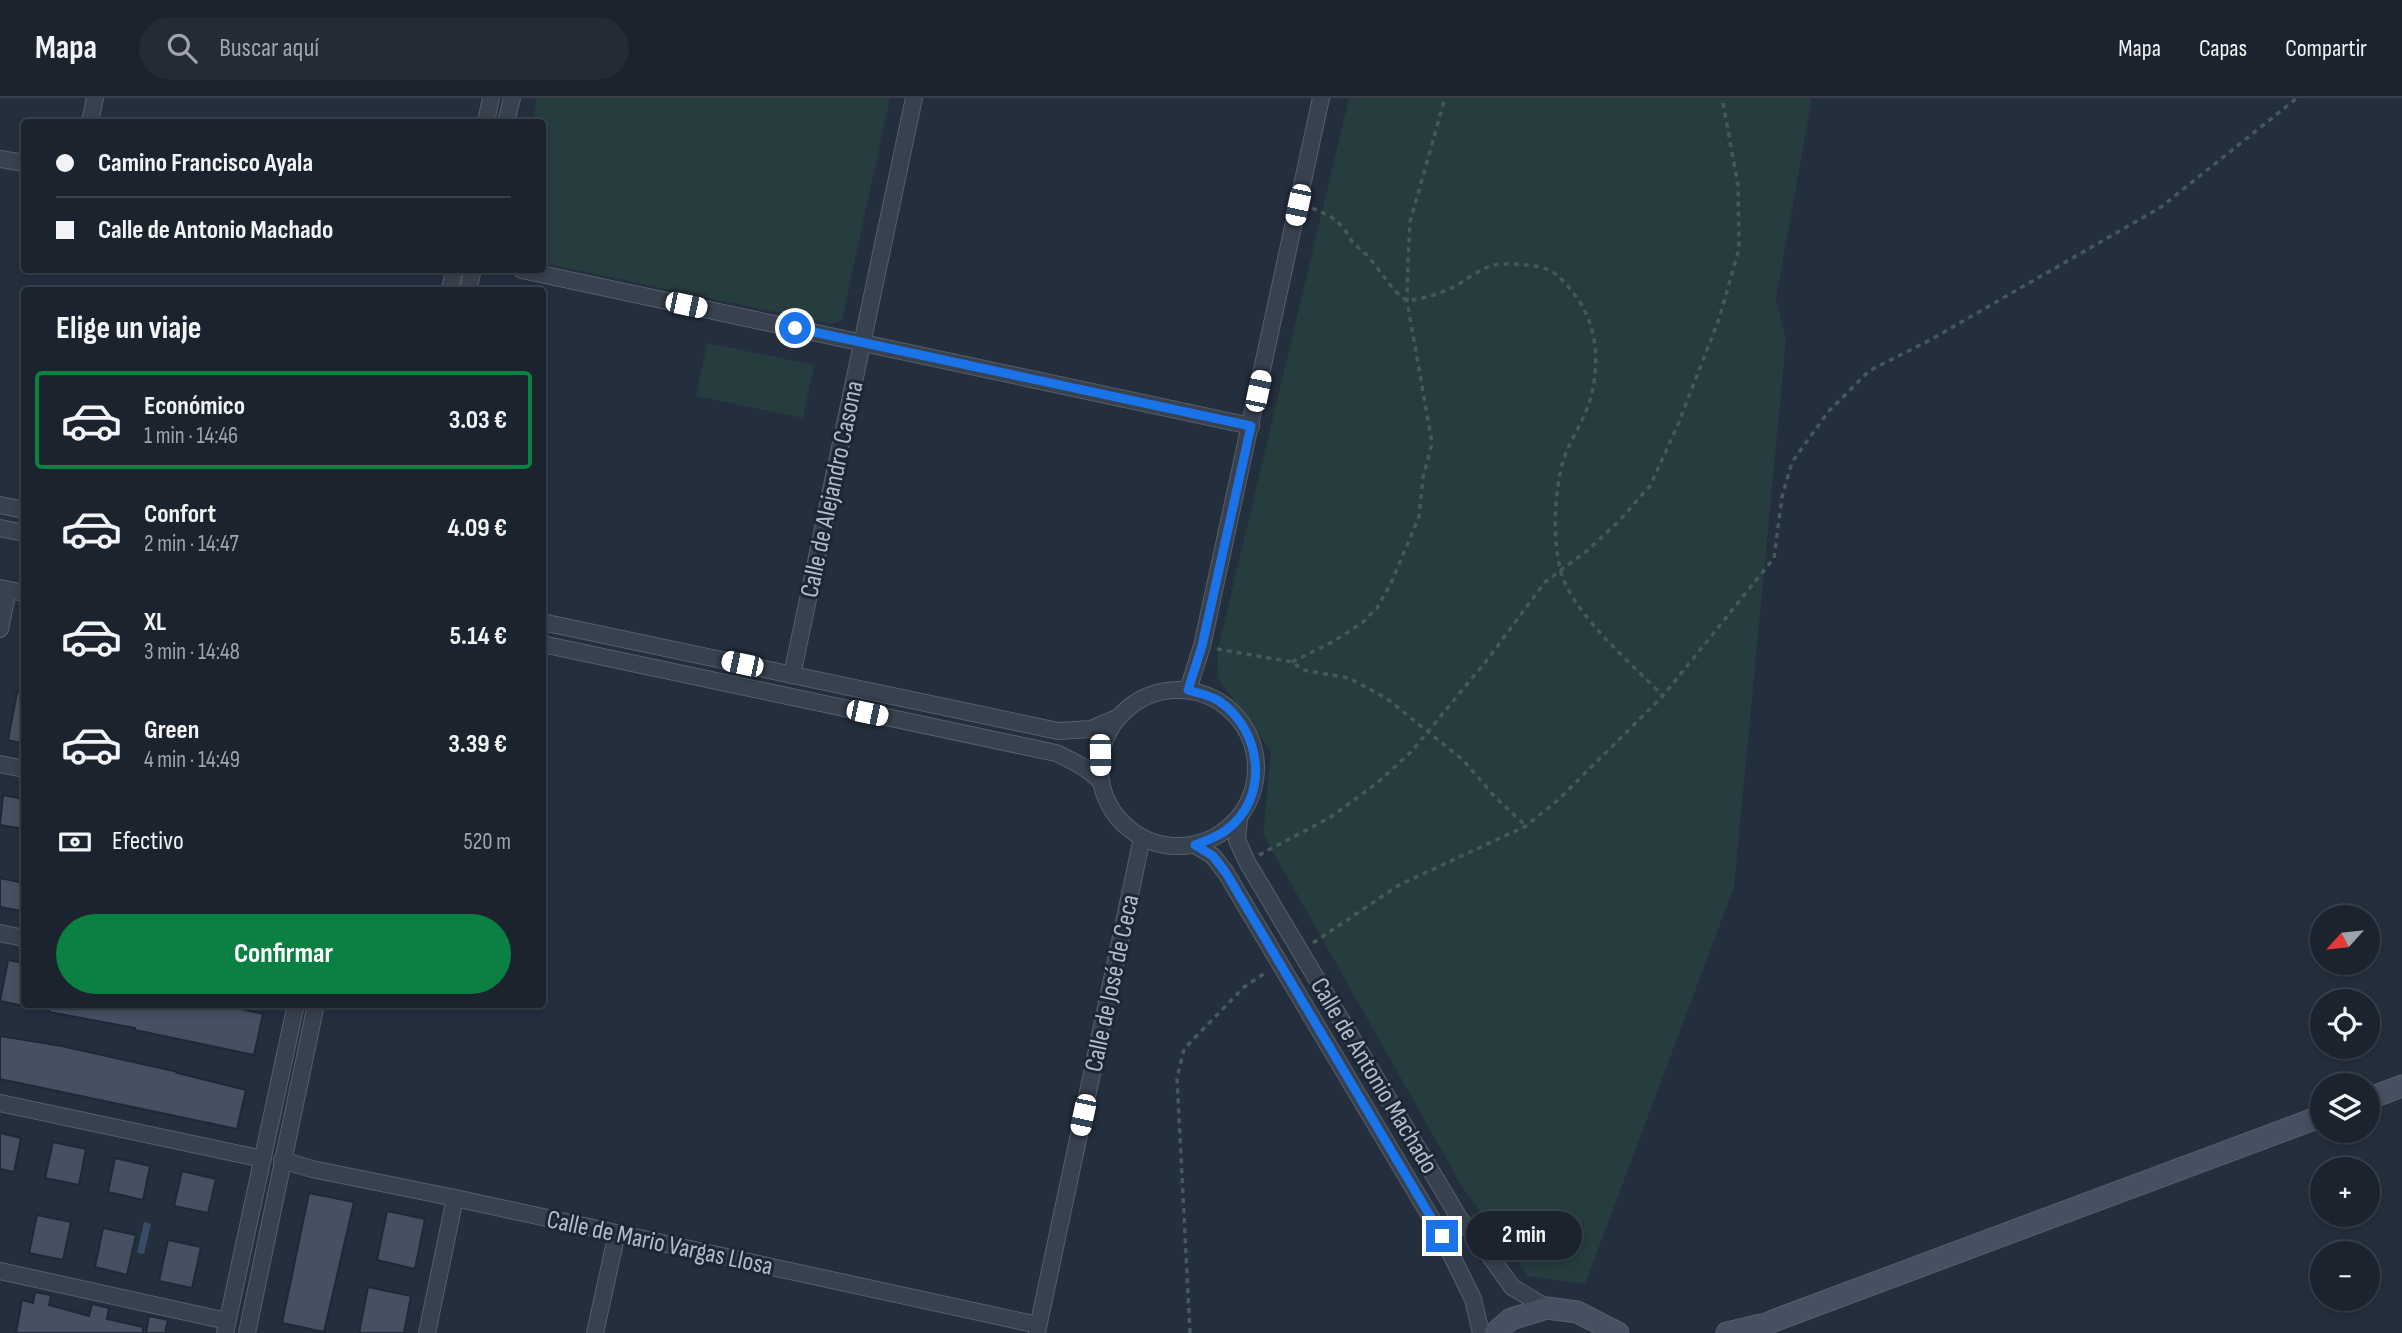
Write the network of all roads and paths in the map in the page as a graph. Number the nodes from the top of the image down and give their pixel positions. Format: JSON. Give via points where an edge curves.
{"nodes":[{"id":1,"x":95,"y":98,"type":"edge"},
{"id":2,"x":491,"y":98,"type":"edge"},
{"id":3,"x":512,"y":98,"type":"edge"},
{"id":4,"x":914,"y":98,"type":"edge"},
{"id":5,"x":1321,"y":98,"type":"edge"},
{"id":6,"x":1445,"y":98,"type":"edge"},
{"id":7,"x":1722,"y":98,"type":"edge"},
{"id":8,"x":2297,"y":98,"type":"edge"},
{"id":9,"x":91,"y":119,"type":"edge"},
{"id":10,"x":487,"y":119,"type":"edge"},
{"id":11,"x":507,"y":119,"type":"edge"},
{"id":12,"x":0,"y":159,"type":"edge"},
{"id":13,"x":21,"y":162,"type":"edge"},
{"id":14,"x":1312,"y":208,"type":"dead end"},
{"id":15,"x":537,"y":273,"type":"edge"},
{"id":16,"x":1407,"y":301,"type":"junction"},
{"id":17,"x":862,"y":342,"type":"junction"},
{"id":18,"x":1251,"y":426,"type":"junction"},
{"id":19,"x":0,"y":505,"type":"edge"},
{"id":20,"x":21,"y":509,"type":"edge"},
{"id":21,"x":0,"y":528,"type":"edge"},
{"id":22,"x":21,"y":532,"type":"edge"},
{"id":23,"x":1560,"y":569,"type":"junction"},
{"id":24,"x":11,"y":590,"type":"edge"},
{"id":25,"x":546,"y":623,"type":"edge"},
{"id":26,"x":0,"y":629,"type":"edge"},
{"id":27,"x":546,"y":645,"type":"edge"},
{"id":28,"x":1202,"y":646,"type":"junction"},
{"id":29,"x":1292,"y":662,"type":"junction"},
{"id":30,"x":792,"y":675,"type":"junction"},
{"id":31,"x":1188,"y":690,"type":"junction"},
{"id":32,"x":1663,"y":696,"type":"junction"},
{"id":33,"x":1119,"y":717,"type":"junction"},
{"id":34,"x":1429,"y":732,"type":"junction"},
{"id":35,"x":0,"y":764,"type":"edge"},
{"id":36,"x":21,"y":768,"type":"edge"},
{"id":37,"x":1101,"y":782,"type":"junction"},
{"id":38,"x":1239,"y":818,"type":"junction"},
{"id":39,"x":1526,"y":827,"type":"junction"},
{"id":40,"x":1142,"y":838,"type":"junction"},
{"id":41,"x":1195,"y":845,"type":"junction"},
{"id":42,"x":1247,"y":862,"type":"junction"},
{"id":43,"x":0,"y":933,"type":"edge"},
{"id":44,"x":21,"y":937,"type":"edge"},
{"id":45,"x":1301,"y":951,"type":"junction"},
{"id":46,"x":1280,"y":964,"type":"junction"},
{"id":47,"x":295,"y":1008,"type":"edge"},
{"id":48,"x":315,"y":1008,"type":"edge"},
{"id":49,"x":2402,"y":1086,"type":"edge"},
{"id":50,"x":2380,"y":1094,"type":"edge"},
{"id":51,"x":0,"y":1103,"type":"edge"},
{"id":52,"x":2310,"y":1120,"type":"edge"},
{"id":53,"x":262,"y":1158,"type":"junction"},
{"id":54,"x":282,"y":1160,"type":"junction"},
{"id":55,"x":455,"y":1198,"type":"junction"},
{"id":56,"x":617,"y":1233,"type":"junction"},
{"id":57,"x":0,"y":1271,"type":"edge"},
{"id":58,"x":1547,"y":1308,"type":"junction"},
{"id":59,"x":1773,"y":1321,"type":"junction"},
{"id":60,"x":226,"y":1327,"type":"edge"},
{"id":61,"x":1037,"y":1329,"type":"edge"},
{"id":62,"x":1611,"y":1331,"type":"edge"},
{"id":63,"x":247,"y":1333,"type":"edge"},
{"id":64,"x":427,"y":1333,"type":"edge"},
{"id":65,"x":595,"y":1333,"type":"edge"},
{"id":66,"x":1190,"y":1333,"type":"edge"},
{"id":67,"x":1481,"y":1333,"type":"edge"},
{"id":68,"x":1495,"y":1333,"type":"edge"},
{"id":69,"x":1727,"y":1333,"type":"edge"},
{"id":70,"x":1750,"y":1333,"type":"edge"}],
"edges":[{"from":1,"to":9,"type":"street"},
{"from":2,"to":10,"type":"street"},
{"from":3,"to":11,"type":"street"},
{"from":4,"to":17,"type":"street","name":"Calle de Alejandro Casona"},
{"from":5,"to":18,"type":"street"},
{"from":6,"to":16,"type":"path","via":[[1410,222]]},
{"from":7,"to":23,"type":"path","via":[[1740,215],[1738,249],[1719,319],[1650,486],[1588,550]]},
{"from":8,"to":32,"type":"path","via":[[2161,207],[1869,371],[1828,412],[1792,462],[1774,558]]},
{"from":12,"to":13,"type":"street"},
{"from":14,"to":16,"type":"path","via":[[1343,227]]},
{"from":15,"to":17,"type":"street"},
{"from":16,"to":23,"type":"path","via":[[1431,297],[1495,265],[1548,268],[1579,300],[1594,334],[1597,356],[1583,418],[1567,446],[1561,470],[1555,509]]},
{"from":16,"to":29,"type":"path","via":[[1432,443],[1419,517],[1377,608],[1334,641]]},
{"from":17,"to":18,"type":"street"},
{"from":17,"to":30,"type":"street","name":"Calle de Alejandro Casona"},
{"from":18,"to":28,"type":"street"},
{"from":19,"to":20,"type":"street"},
{"from":21,"to":22,"type":"street"},
{"from":23,"to":32,"type":"path","via":[[1581,610]]},
{"from":23,"to":34,"type":"path","via":[[1545,582]]},
{"from":24,"to":26,"type":"street"},
{"from":25,"to":30,"type":"street"},
{"from":27,"to":37,"type":"street","via":[[1056,753]]},
{"from":28,"to":29,"type":"path"},
{"from":28,"to":31,"type":"street"},
{"from":29,"to":34,"type":"path","via":[[1303,670],[1349,678],[1386,698]]},
{"from":30,"to":33,"type":"street","via":[[1058,731],[1091,729]]},
{"from":31,"to":33,"type":"street","via":[[1157,692],[1133,703]]},
{"from":31,"to":38,"type":"street","via":[[1217,700],[1241,721],[1253,746],[1253,793]]},
{"from":32,"to":39,"type":"path"},
{"from":33,"to":37,"type":"street","via":[[1100,755]]},
{"from":34,"to":39,"type":"path","via":[[1463,760]]},
{"from":34,"to":42,"type":"path","via":[[1377,783],[1331,817]]},
{"from":35,"to":36,"type":"street"},
{"from":37,"to":40,"type":"street","via":[[1106,799],[1125,826]]},
{"from":38,"to":41,"type":"street","via":[[1224,832]]},
{"from":38,"to":42,"type":"street","name":"Calle de Antonio Machado","via":[[1237,840]]},
{"from":39,"to":45,"type":"path","via":[[1399,886]]},
{"from":40,"to":41,"type":"street","via":[[1179,847]]},
{"from":40,"to":61,"type":"street","name":"Calle de José de Ceca"},
{"from":41,"to":46,"type":"street","name":"Calle de Antonio Machado","via":[[1213,856],[1226,873]]},
{"from":42,"to":45,"type":"street","name":"Calle de Antonio Machado"},
{"from":43,"to":44,"type":"street"},
{"from":45,"to":58,"type":"street","name":"Calle de Antonio Machado","via":[[1461,1221],[1511,1287]]},
{"from":46,"to":66,"type":"path","via":[[1244,987],[1184,1049],[1177,1078]]},
{"from":46,"to":67,"type":"street","name":"Calle de Antonio Machado","via":[[1442,1236],[1473,1298]]},
{"from":47,"to":53,"type":"street"},
{"from":48,"to":54,"type":"street"},
{"from":49,"to":50,"type":"main road"},
{"from":51,"to":53,"type":"street"},
{"from":52,"to":59,"type":"main road"},
{"from":53,"to":60,"type":"street"},
{"from":54,"to":55,"type":"street","name":"Calle de Mario Vargas Llosa"},
{"from":54,"to":63,"type":"street"},
{"from":55,"to":56,"type":"street","name":"Calle de Mario Vargas Llosa"},
{"from":55,"to":64,"type":"street"},
{"from":56,"to":61,"type":"street","name":"Calle de Mario Vargas Llosa"},
{"from":56,"to":65,"type":"street"},
{"from":57,"to":60,"type":"street"},
{"from":58,"to":62,"type":"main road","via":[[1577,1312]]},
{"from":58,"to":68,"type":"main road","via":[[1511,1319]]},
{"from":59,"to":69,"type":"main road"},
{"from":59,"to":70,"type":"main road"}]}
